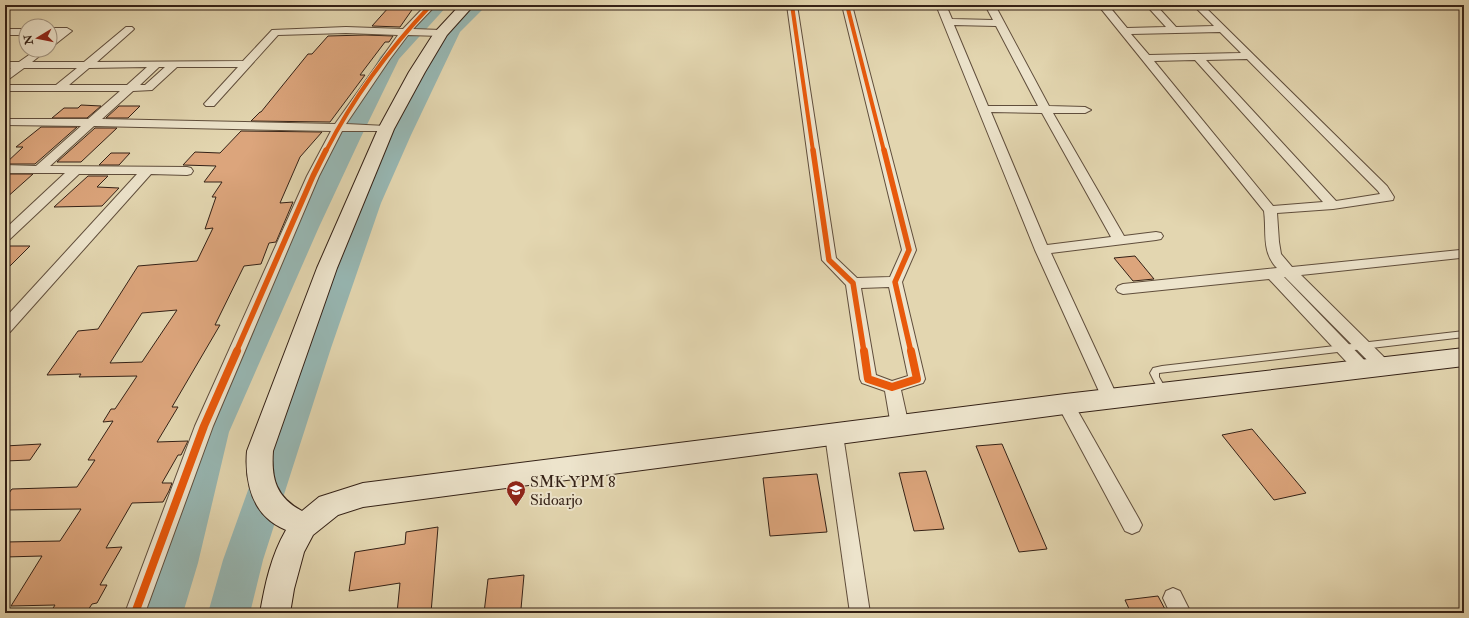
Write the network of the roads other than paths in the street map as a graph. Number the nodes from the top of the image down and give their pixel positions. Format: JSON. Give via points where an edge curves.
{"nodes":[{"id":1,"x":431,"y":5,"type":"edge"},
{"id":2,"x":467,"y":5,"type":"edge"},
{"id":3,"x":792,"y":5,"type":"edge"},
{"id":4,"x":847,"y":5,"type":"edge"},
{"id":5,"x":940,"y":5,"type":"edge"},
{"id":6,"x":990,"y":5,"type":"edge"},
{"id":7,"x":1104,"y":5,"type":"edge"},
{"id":8,"x":1151,"y":5,"type":"edge"},
{"id":9,"x":1198,"y":5,"type":"edge"},
{"id":10,"x":947,"y":22,"type":"junction"},
{"id":11,"x":998,"y":23,"type":"junction"},
{"id":12,"x":130,"y":29,"type":"dead end"},
{"id":13,"x":1223,"y":29,"type":"junction"},
{"id":14,"x":1173,"y":30,"type":"junction"},
{"id":15,"x":58,"y":31,"type":"edge"},
{"id":16,"x":409,"y":31,"type":"junction"},
{"id":17,"x":1124,"y":31,"type":"junction"},
{"id":18,"x":5,"y":32,"type":"edge"},
{"id":19,"x":18,"y":32,"type":"edge"},
{"id":20,"x":435,"y":32,"type":"junction"},
{"id":21,"x":58,"y":38,"type":"edge"},
{"id":22,"x":1250,"y":56,"type":"junction"},
{"id":23,"x":1198,"y":57,"type":"junction"},
{"id":24,"x":31,"y":58,"type":"edge"},
{"id":25,"x":1146,"y":58,"type":"junction"},
{"id":26,"x":157,"y":64,"type":"junction"},
{"id":27,"x":175,"y":64,"type":"junction"},
{"id":28,"x":246,"y":64,"type":"junction"},
{"id":29,"x":5,"y":65,"type":"edge"},
{"id":30,"x":21,"y":65,"type":"junction"},
{"id":31,"x":87,"y":65,"type":"junction"},
{"id":32,"x":5,"y":77,"type":"edge"},
{"id":33,"x":5,"y":88,"type":"edge"},
{"id":34,"x":59,"y":88,"type":"junction"},
{"id":35,"x":130,"y":88,"type":"junction"},
{"id":36,"x":210,"y":104,"type":"dead end"},
{"id":37,"x":983,"y":109,"type":"junction"},
{"id":38,"x":1045,"y":109,"type":"junction"},
{"id":39,"x":1085,"y":110,"type":"dead end"},
{"id":40,"x":5,"y":122,"type":"edge"},
{"id":41,"x":90,"y":123,"type":"junction"},
{"id":42,"x":342,"y":128,"type":"junction"},
{"id":43,"x":379,"y":129,"type":"junction"},
{"id":44,"x":5,"y":169,"type":"edge"},
{"id":45,"x":39,"y":169,"type":"junction"},
{"id":46,"x":76,"y":170,"type":"junction"},
{"id":47,"x":148,"y":170,"type":"junction"},
{"id":48,"x":187,"y":171,"type":"dead end"},
{"id":49,"x":1333,"y":205,"type":"junction"},
{"id":50,"x":1270,"y":210,"type":"junction"},
{"id":51,"x":5,"y":236,"type":"edge"},
{"id":52,"x":1156,"y":236,"type":"dead end"},
{"id":53,"x":1120,"y":240,"type":"junction"},
{"id":54,"x":1042,"y":250,"type":"junction"},
{"id":55,"x":1460,"y":254,"type":"dead end"},
{"id":56,"x":1289,"y":272,"type":"junction"},
{"id":57,"x":1273,"y":274,"type":"junction"},
{"id":58,"x":895,"y":282,"type":"junction"},
{"id":59,"x":853,"y":283,"type":"junction"},
{"id":60,"x":1123,"y":289,"type":"dead end"},
{"id":61,"x":5,"y":328,"type":"edge"},
{"id":62,"x":1464,"y":334,"type":"edge"},
{"id":63,"x":1344,"y":348,"type":"junction"},
{"id":64,"x":1464,"y":357,"type":"edge"},
{"id":65,"x":1370,"y":360,"type":"junction"},
{"id":66,"x":892,"y":387,"type":"junction"},
{"id":67,"x":1163,"y":391,"type":"junction"},
{"id":68,"x":1110,"y":398,"type":"junction"},
{"id":69,"x":1065,"y":404,"type":"junction"},
{"id":70,"x":900,"y":426,"type":"junction"},
{"id":71,"x":834,"y":435,"type":"junction"},
{"id":72,"x":1132,"y":525,"type":"dead end"},
{"id":73,"x":303,"y":526,"type":"junction"},
{"id":74,"x":135,"y":613,"type":"edge"},
{"id":75,"x":275,"y":613,"type":"edge"},
{"id":76,"x":860,"y":613,"type":"edge"}],
"edges":[{"from":1,"to":16,"type":"street"},
{"from":2,"to":20,"type":"main road"},
{"from":3,"to":59,"type":"street","via":[[829,260]]},
{"from":4,"to":58,"type":"street","via":[[909,250]]},
{"from":5,"to":10,"type":"street"},
{"from":6,"to":11,"type":"street"},
{"from":7,"to":17,"type":"street"},
{"from":8,"to":14,"type":"street"},
{"from":9,"to":13,"type":"street"},
{"from":10,"to":11,"type":"street"},
{"from":10,"to":37,"type":"street"},
{"from":11,"to":38,"type":"street"},
{"from":12,"to":31,"type":"street"},
{"from":13,"to":14,"type":"street"},
{"from":13,"to":22,"type":"street"},
{"from":14,"to":17,"type":"street"},
{"from":15,"to":21,"type":"street","via":[[67,31]]},
{"from":16,"to":20,"type":"street"},
{"from":16,"to":28,"type":"street","via":[[275,32]]},
{"from":16,"to":42,"type":"street","via":[[386,57]]},
{"from":17,"to":25,"type":"street"},
{"from":18,"to":19,"type":"street"},
{"from":20,"to":43,"type":"main road","via":[[417,72]]},
{"from":22,"to":23,"type":"street"},
{"from":22,"to":49,"type":"street","via":[[1383,189],[1388,197]]},
{"from":23,"to":25,"type":"street"},
{"from":23,"to":49,"type":"street"},
{"from":24,"to":30,"type":"street"},
{"from":25,"to":50,"type":"street"},
{"from":26,"to":27,"type":"street"},
{"from":26,"to":31,"type":"street"},
{"from":26,"to":35,"type":"street"},
{"from":27,"to":28,"type":"street"},
{"from":27,"to":35,"type":"street","via":[[148,88]]},
{"from":28,"to":36,"type":"street"},
{"from":29,"to":30,"type":"street"},
{"from":30,"to":31,"type":"street"},
{"from":30,"to":32,"type":"street"},
{"from":31,"to":34,"type":"street"},
{"from":33,"to":34,"type":"street"},
{"from":34,"to":35,"type":"street"},
{"from":35,"to":41,"type":"street"},
{"from":37,"to":38,"type":"street"},
{"from":37,"to":54,"type":"street"},
{"from":38,"to":39,"type":"street"},
{"from":38,"to":53,"type":"street"},
{"from":40,"to":41,"type":"street"},
{"from":41,"to":42,"type":"street"},
{"from":41,"to":45,"type":"street"},
{"from":42,"to":43,"type":"street"},
{"from":42,"to":74,"type":"street","via":[[313,176],[204,426]]},
{"from":43,"to":73,"type":"main road","via":[[260,451],[262,485],[275,508]]},
{"from":44,"to":45,"type":"street"},
{"from":45,"to":46,"type":"street"},
{"from":46,"to":47,"type":"street"},
{"from":46,"to":51,"type":"street"},
{"from":47,"to":48,"type":"street"},
{"from":47,"to":61,"type":"street"},
{"from":49,"to":50,"type":"street"},
{"from":50,"to":56,"type":"street","via":[[1273,253]]},
{"from":52,"to":53,"type":"street"},
{"from":53,"to":54,"type":"street"},
{"from":54,"to":68,"type":"street"},
{"from":55,"to":56,"type":"street"},
{"from":56,"to":57,"type":"street"},
{"from":56,"to":65,"type":"street"},
{"from":57,"to":60,"type":"street"},
{"from":57,"to":63,"type":"street"},
{"from":58,"to":59,"type":"street"},
{"from":58,"to":66,"type":"street","via":[[917,379]]},
{"from":59,"to":66,"type":"street","via":[[868,380]]},
{"from":62,"to":65,"type":"lane"},
{"from":63,"to":65,"type":"street"},
{"from":63,"to":65,"type":"lane"},
{"from":63,"to":67,"type":"lane","via":[[1156,370],[1155,377]]},
{"from":64,"to":65,"type":"main road"},
{"from":65,"to":67,"type":"main road"},
{"from":66,"to":70,"type":"street"},
{"from":67,"to":68,"type":"main road"},
{"from":68,"to":69,"type":"main road"},
{"from":69,"to":70,"type":"main road"},
{"from":69,"to":72,"type":"street"},
{"from":70,"to":71,"type":"main road"},
{"from":71,"to":73,"type":"main road","via":[[363,495],[329,506]]},
{"from":71,"to":76,"type":"street"},
{"from":73,"to":75,"type":"main road","via":[[290,550]]}]}
